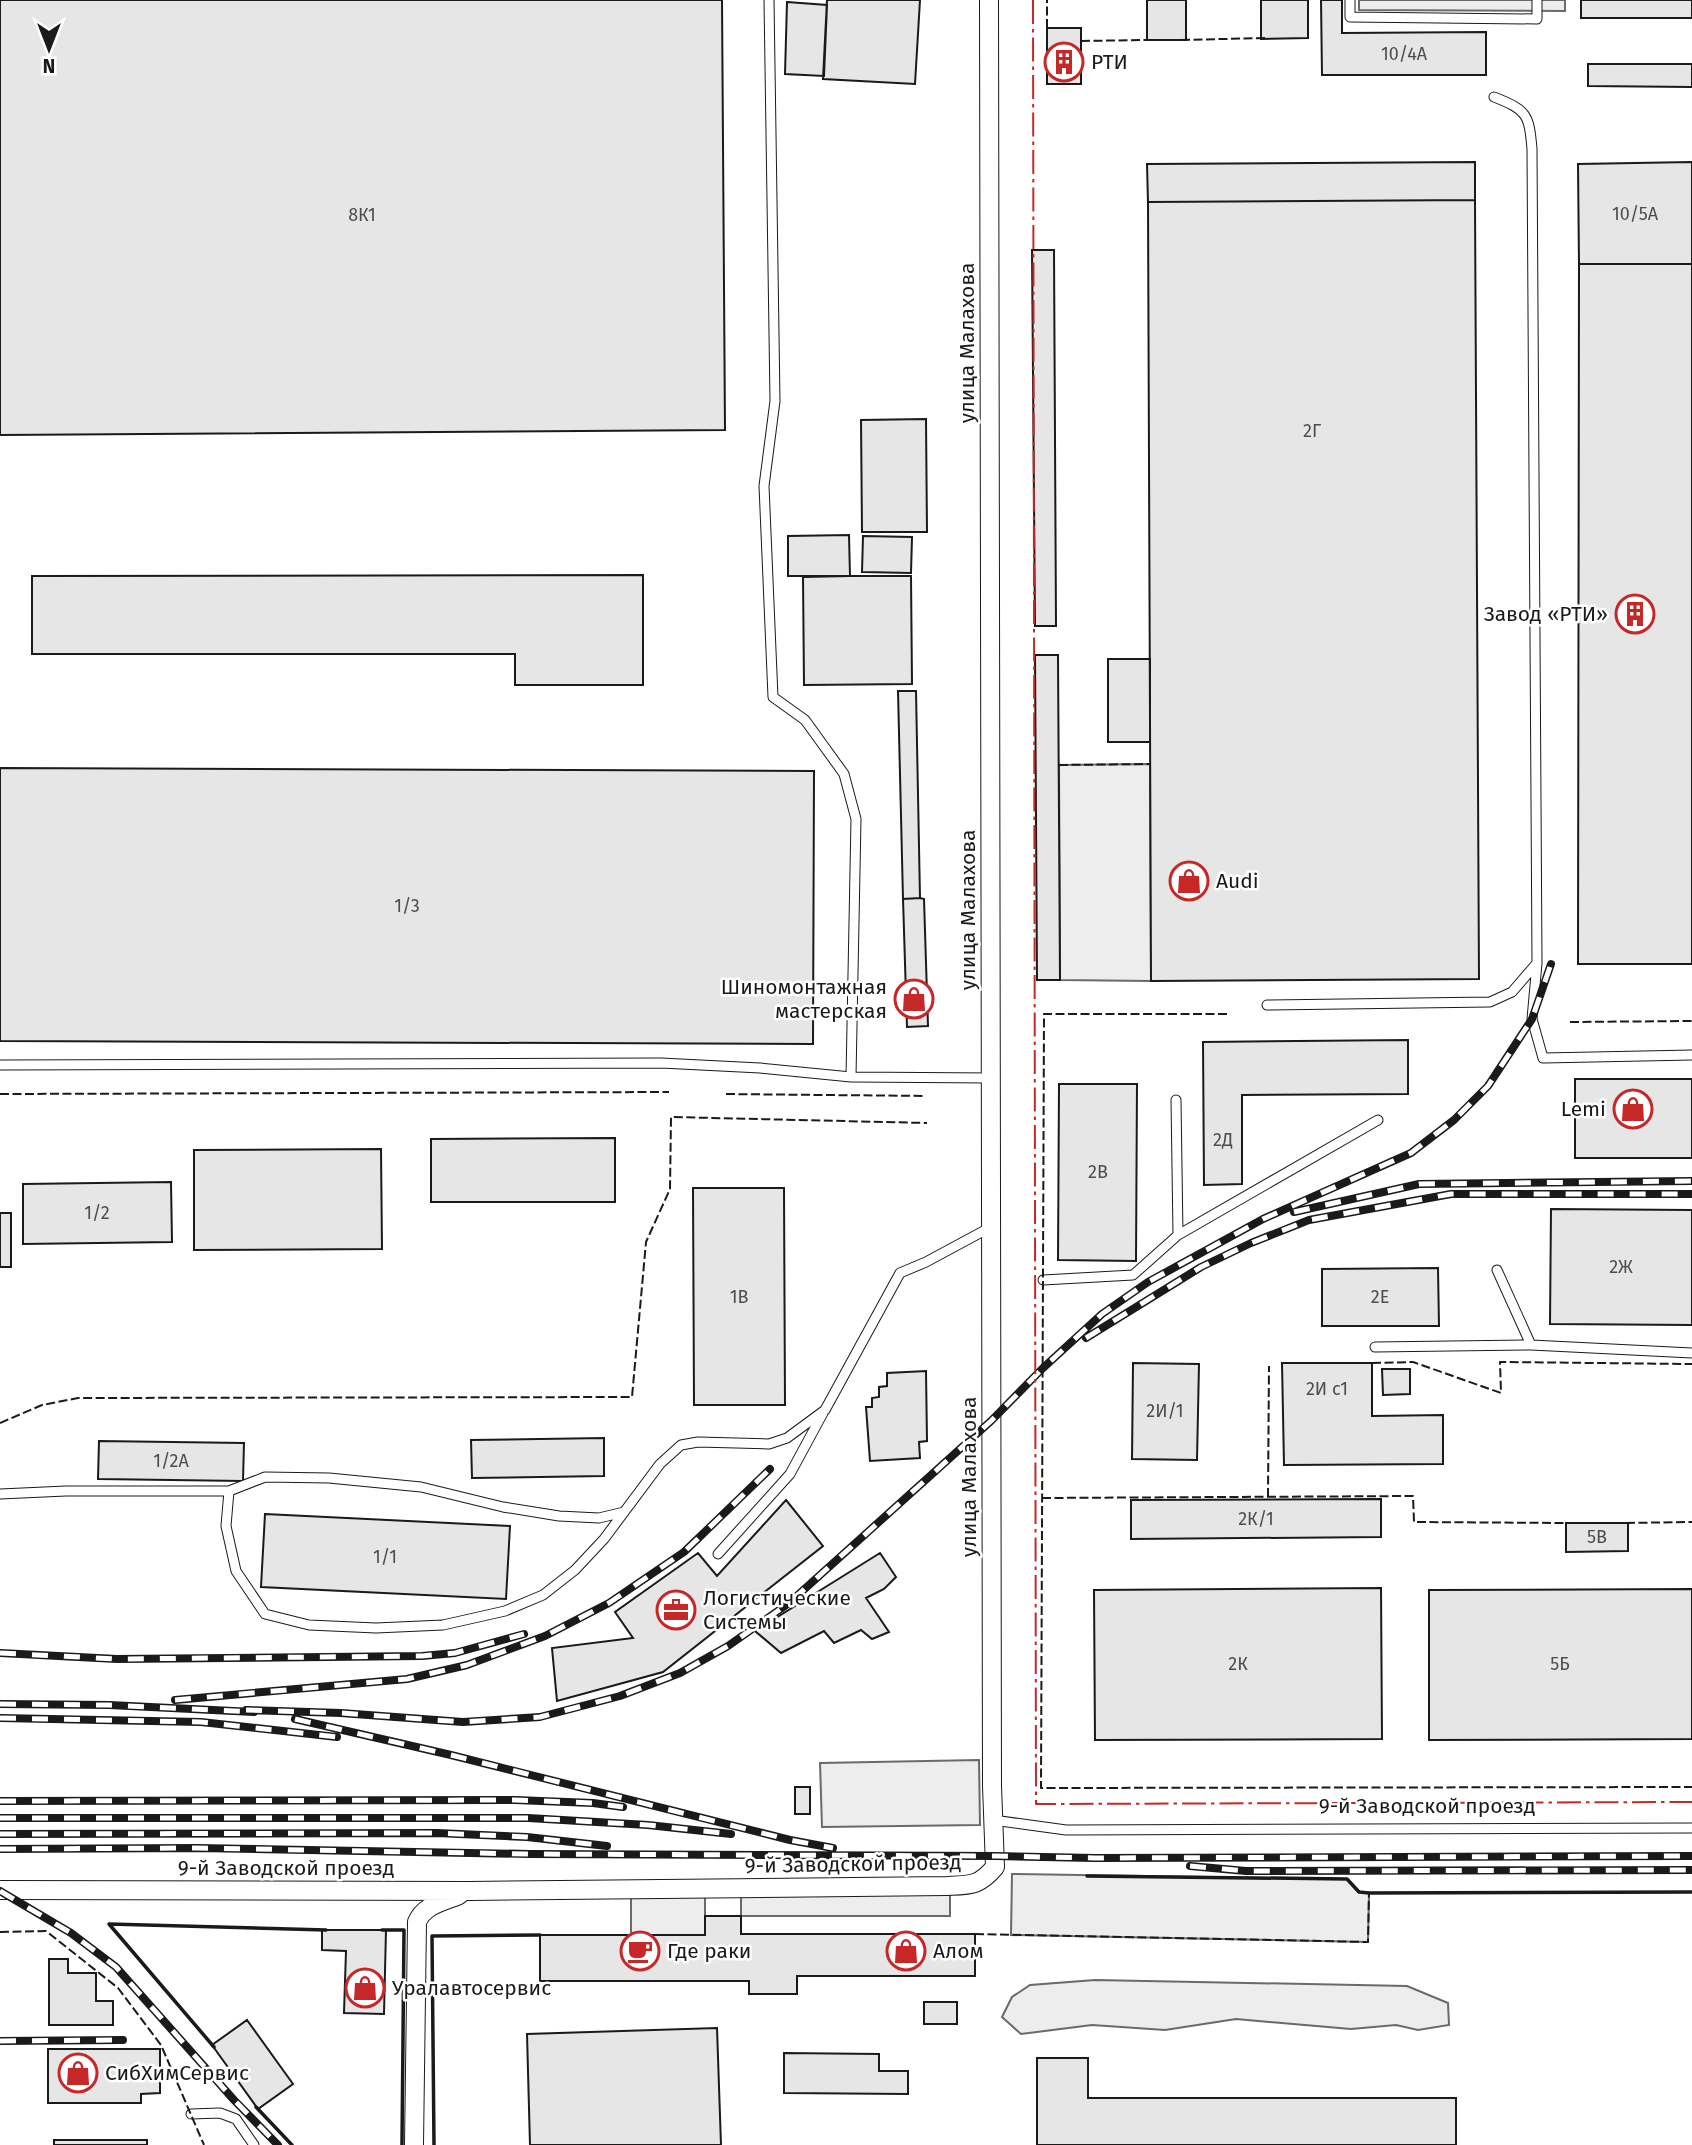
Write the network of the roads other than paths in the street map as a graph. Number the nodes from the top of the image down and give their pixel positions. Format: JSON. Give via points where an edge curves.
{"nodes":[{"id":1,"x":769,"y":0,"type":"edge"},
{"id":2,"x":989,"y":0,"type":"edge"},
{"id":3,"x":1350,"y":0,"type":"edge"},
{"id":4,"x":1537,"y":0,"type":"edge"},
{"id":5,"x":1494,"y":97,"type":"dead end"},
{"id":6,"x":1537,"y":963,"type":"junction"},
{"id":7,"x":1268,"y":1005,"type":"dead end"},
{"id":8,"x":1692,"y":1055,"type":"edge"},
{"id":9,"x":0,"y":1065,"type":"edge"},
{"id":10,"x":851,"y":1077,"type":"junction"},
{"id":11,"x":991,"y":1078,"type":"junction"},
{"id":12,"x":1176,"y":1100,"type":"dead end"},
{"id":13,"x":1378,"y":1120,"type":"dead end"},
{"id":14,"x":991,"y":1227,"type":"junction"},
{"id":15,"x":1178,"y":1235,"type":"junction"},
{"id":16,"x":1497,"y":1270,"type":"dead end"},
{"id":17,"x":1043,"y":1280,"type":"dead end"},
{"id":18,"x":1531,"y":1345,"type":"junction"},
{"id":19,"x":1375,"y":1347,"type":"dead end"},
{"id":20,"x":1692,"y":1353,"type":"edge"},
{"id":21,"x":825,"y":1410,"type":"junction"},
{"id":22,"x":229,"y":1492,"type":"junction"},
{"id":23,"x":0,"y":1494,"type":"edge"},
{"id":24,"x":624,"y":1512,"type":"junction"},
{"id":25,"x":718,"y":1554,"type":"dead end"},
{"id":26,"x":993,"y":1820,"type":"junction"},
{"id":27,"x":1692,"y":1828,"type":"edge"},
{"id":28,"x":0,"y":1890,"type":"edge"},
{"id":29,"x":469,"y":1891,"type":"junction"},
{"id":30,"x":191,"y":2114,"type":"dead end"},
{"id":31,"x":254,"y":2145,"type":"edge"},
{"id":32,"x":414,"y":2145,"type":"edge"}],
"edges":[{"from":1,"to":10,"type":"lane","via":[[775,401],[764,486],[773,697],[805,720],[844,774],[856,819]]},
{"from":2,"to":11,"type":"street","name":"улица Малахова"},
{"from":3,"to":4,"type":"lane","via":[[1350,17],[1537,19]]},
{"from":5,"to":6,"type":"lane","via":[[1518,107],[1530,123],[1532,149]]},
{"from":6,"to":7,"type":"lane","via":[[1512,992],[1490,1002]]},
{"from":6,"to":8,"type":"lane","via":[[1532,1019],[1544,1058]]},
{"from":9,"to":10,"type":"lane","via":[[661,1063]]},
{"from":10,"to":11,"type":"lane"},
{"from":11,"to":14,"type":"street","name":"улица Малахова"},
{"from":12,"to":15,"type":"lane"},
{"from":13,"to":15,"type":"lane"},
{"from":14,"to":21,"type":"lane","via":[[900,1273]]},
{"from":14,"to":26,"type":"street","name":"улица Малахова"},
{"from":15,"to":17,"type":"lane","via":[[1133,1275]]},
{"from":16,"to":18,"type":"lane"},
{"from":18,"to":19,"type":"lane"},
{"from":18,"to":20,"type":"lane"},
{"from":21,"to":24,"type":"lane","via":[[787,1438],[769,1444],[681,1445],[660,1464]]},
{"from":21,"to":25,"type":"lane","via":[[790,1474]]},
{"from":22,"to":23,"type":"lane"},
{"from":22,"to":24,"type":"lane","via":[[265,1477],[330,1478],[421,1488],[559,1516],[599,1518]]},
{"from":22,"to":24,"type":"lane","via":[[226,1526],[236,1571],[265,1614],[323,1626],[443,1625],[505,1611],[543,1595],[575,1570]]},
{"from":26,"to":27,"type":"lane","name":"9-й Заводской проезд","via":[[1066,1830]]},
{"from":26,"to":29,"type":"street","name":"9-й Заводской проезд","via":[[995,1867],[975,1885]]},
{"from":28,"to":29,"type":"street","name":"9-й Заводской проезд"},
{"from":29,"to":32,"type":"street","via":[[429,1908],[417,1923]]},
{"from":30,"to":31,"type":"lane","via":[[220,2113],[236,2119]]}]}
